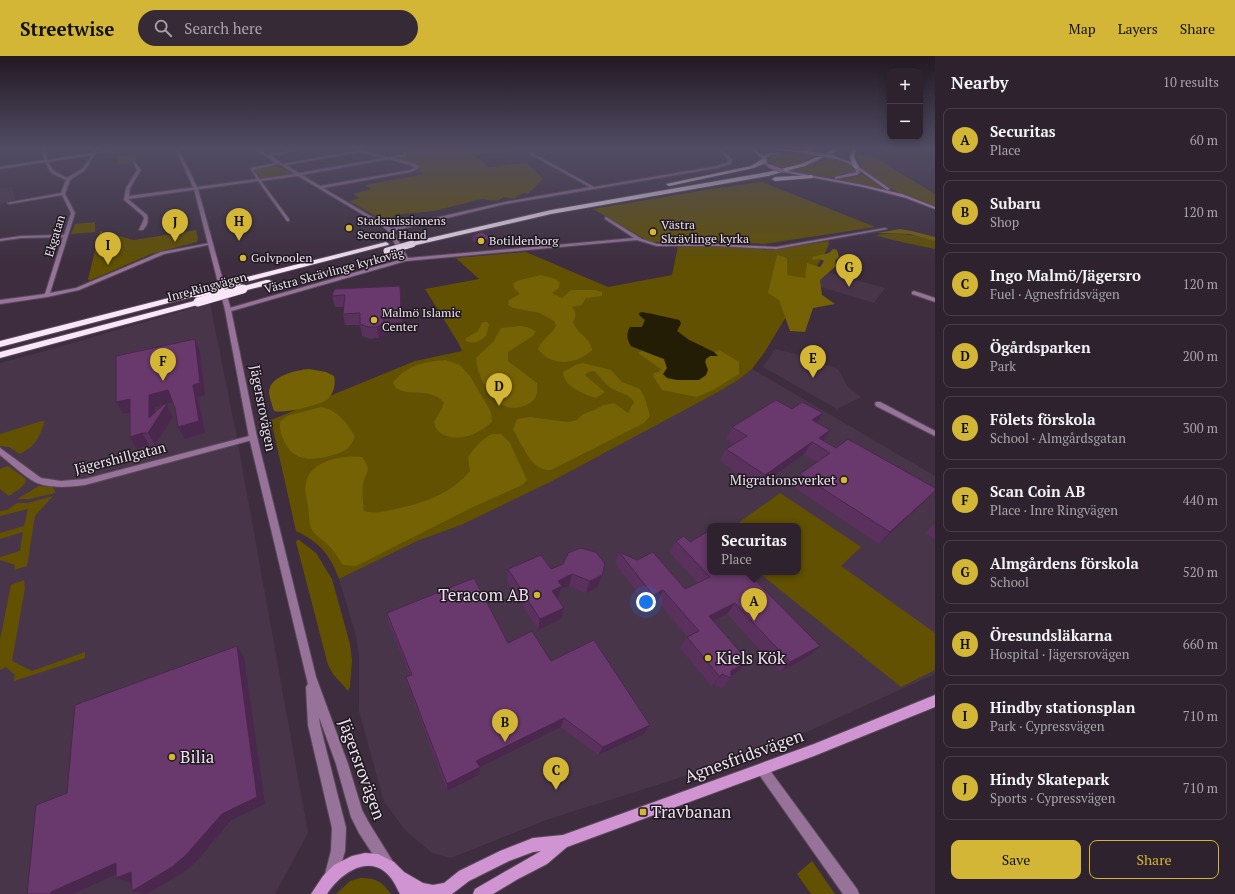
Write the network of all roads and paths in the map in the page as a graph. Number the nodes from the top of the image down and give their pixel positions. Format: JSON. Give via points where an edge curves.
{"nodes":[{"id":1,"x":65,"y":187,"type":"edge"},
{"id":2,"x":129,"y":187,"type":"edge"},
{"id":3,"x":211,"y":187,"type":"edge"},
{"id":4,"x":264,"y":187,"type":"edge"},
{"id":5,"x":320,"y":187,"type":"edge"},
{"id":6,"x":592,"y":187,"type":"edge"},
{"id":7,"x":655,"y":187,"type":"edge"},
{"id":8,"x":663,"y":187,"type":"edge"},
{"id":9,"x":694,"y":187,"type":"edge"},
{"id":10,"x":711,"y":187,"type":"edge"},
{"id":11,"x":868,"y":187,"type":"edge"},
{"id":12,"x":885,"y":187,"type":"edge"},
{"id":13,"x":196,"y":189,"type":"junction"},
{"id":14,"x":635,"y":192,"type":"junction"},
{"id":15,"x":63,"y":194,"type":"junction"},
{"id":16,"x":657,"y":194,"type":"junction"},
{"id":17,"x":907,"y":197,"type":"junction"},
{"id":18,"x":126,"y":198,"type":"junction"},
{"id":19,"x":9,"y":203,"type":"dead end"},
{"id":20,"x":935,"y":208,"type":"edge"},
{"id":21,"x":516,"y":212,"type":"dead end"},
{"id":22,"x":606,"y":218,"type":"dead end"},
{"id":23,"x":288,"y":220,"type":"dead end"},
{"id":24,"x":465,"y":224,"type":"dead end"},
{"id":25,"x":141,"y":229,"type":"dead end"},
{"id":26,"x":885,"y":229,"type":"dead end"},
{"id":27,"x":390,"y":230,"type":"junction"},
{"id":28,"x":66,"y":236,"type":"junction"},
{"id":29,"x":637,"y":239,"type":"junction"},
{"id":30,"x":0,"y":240,"type":"edge"},
{"id":31,"x":409,"y":241,"type":"junction"},
{"id":32,"x":210,"y":244,"type":"junction"},
{"id":33,"x":387,"y":247,"type":"junction"},
{"id":34,"x":406,"y":260,"type":"junction"},
{"id":35,"x":914,"y":293,"type":"dead end"},
{"id":36,"x":46,"y":295,"type":"junction"},
{"id":37,"x":197,"y":297,"type":"junction"},
{"id":38,"x":935,"y":300,"type":"edge"},
{"id":39,"x":0,"y":302,"type":"edge"},
{"id":40,"x":228,"y":310,"type":"junction"},
{"id":41,"x":0,"y":344,"type":"edge"},
{"id":42,"x":0,"y":355,"type":"edge"},
{"id":43,"x":878,"y":404,"type":"dead end"},
{"id":44,"x":935,"y":434,"type":"edge"},
{"id":45,"x":253,"y":437,"type":"junction"},
{"id":46,"x":0,"y":451,"type":"edge"},
{"id":47,"x":312,"y":677,"type":"junction"},
{"id":48,"x":935,"y":701,"type":"edge"},
{"id":49,"x":762,"y":769,"type":"junction"},
{"id":50,"x":563,"y":842,"type":"junction"},
{"id":51,"x":394,"y":872,"type":"junction"},
{"id":52,"x":332,"y":875,"type":"junction"},
{"id":53,"x":318,"y":894,"type":"edge"},
{"id":54,"x":407,"y":894,"type":"edge"},
{"id":55,"x":480,"y":894,"type":"edge"},
{"id":56,"x":852,"y":894,"type":"edge"}],
"edges":[{"from":1,"to":15,"type":"street","name":"Ekgatan"},
{"from":2,"to":18,"type":"street"},
{"from":3,"to":13,"type":"street"},
{"from":4,"to":23,"type":"street"},
{"from":5,"to":27,"type":"street"},
{"from":6,"to":27,"type":"street","via":[[505,203]]},
{"from":7,"to":14,"type":"highway"},
{"from":8,"to":14,"type":"highway"},
{"from":9,"to":16,"type":"highway","name":"Inre Ringvägen"},
{"from":10,"to":16,"type":"highway"},
{"from":11,"to":17,"type":"main road"},
{"from":12,"to":17,"type":"main road"},
{"from":13,"to":18,"type":"street"},
{"from":13,"to":32,"type":"street","name":"Jägersrovägen"},
{"from":14,"to":21,"type":"highway"},
{"from":15,"to":19,"type":"street"},
{"from":15,"to":28,"type":"street","name":"Ekgatan","via":[[73,213]]},
{"from":16,"to":31,"type":"highway","name":"Inre Ringvägen"},
{"from":17,"to":20,"type":"main road"},
{"from":18,"to":25,"type":"street","via":[[128,203],[143,212],[146,218]]},
{"from":22,"to":29,"type":"street","name":"Västra Skrävlinge kyrkoväg"},
{"from":24,"to":31,"type":"highway","name":"Inre Ringvägen"},
{"from":26,"to":29,"type":"street","name":"Västra Skrävlinge kyrkoväg","via":[[776,248],[657,245]]},
{"from":27,"to":34,"type":"street"},
{"from":28,"to":30,"type":"street"},
{"from":28,"to":36,"type":"street","name":"Ekgatan"},
{"from":29,"to":34,"type":"street","name":"Västra Skrävlinge kyrkoväg"},
{"from":31,"to":33,"type":"highway","name":"Inre Ringvägen","bridge":true},
{"from":32,"to":36,"type":"street","via":[[163,253],[88,285]]},
{"from":32,"to":40,"type":"street","name":"Jägersrovägen"},
{"from":33,"to":37,"type":"highway","name":"Inre Ringvägen","bridge":true,"via":[[243,289]]},
{"from":33,"to":37,"type":"highway","name":"Inre Ringvägen","bridge":true,"via":[[238,282]]},
{"from":34,"to":40,"type":"street","name":"Västra Skrävlinge kyrkoväg"},
{"from":35,"to":38,"type":"street"},
{"from":36,"to":39,"type":"street"},
{"from":37,"to":41,"type":"highway","name":"Inre Ringvägen"},
{"from":37,"to":42,"type":"highway","name":"Inre Ringvägen"},
{"from":40,"to":45,"type":"street","name":"Jägersrovägen"},
{"from":43,"to":44,"type":"street"},
{"from":45,"to":46,"type":"street","name":"Jägershillgatan","via":[[85,482],[64,484],[38,480]]},
{"from":45,"to":47,"type":"street","name":"Jägersrovägen"},
{"from":47,"to":51,"type":"street","name":"Jägersrovägen","via":[[356,812]]},
{"from":47,"to":52,"type":"street","name":"Jägersrovägen","via":[[314,725],[339,828],[338,851]]},
{"from":48,"to":49,"type":"main road","name":"Agnesfridsvägen"},
{"from":49,"to":50,"type":"main road","name":"Agnesfridsvägen"},
{"from":49,"to":56,"type":"street"},
{"from":50,"to":51,"type":"main road","name":"Agnesfridsvägen","via":[[533,845],[464,876],[447,889],[432,892],[421,890]]},
{"from":50,"to":55,"type":"main road","name":"Agnesfridsvägen","via":[[542,859]]},
{"from":51,"to":52,"type":"main road","name":"Agnesfridsvägen","via":[[381,863],[361,860],[341,867]]},
{"from":51,"to":54,"type":"main road"},
{"from":52,"to":53,"type":"main road"}]}
